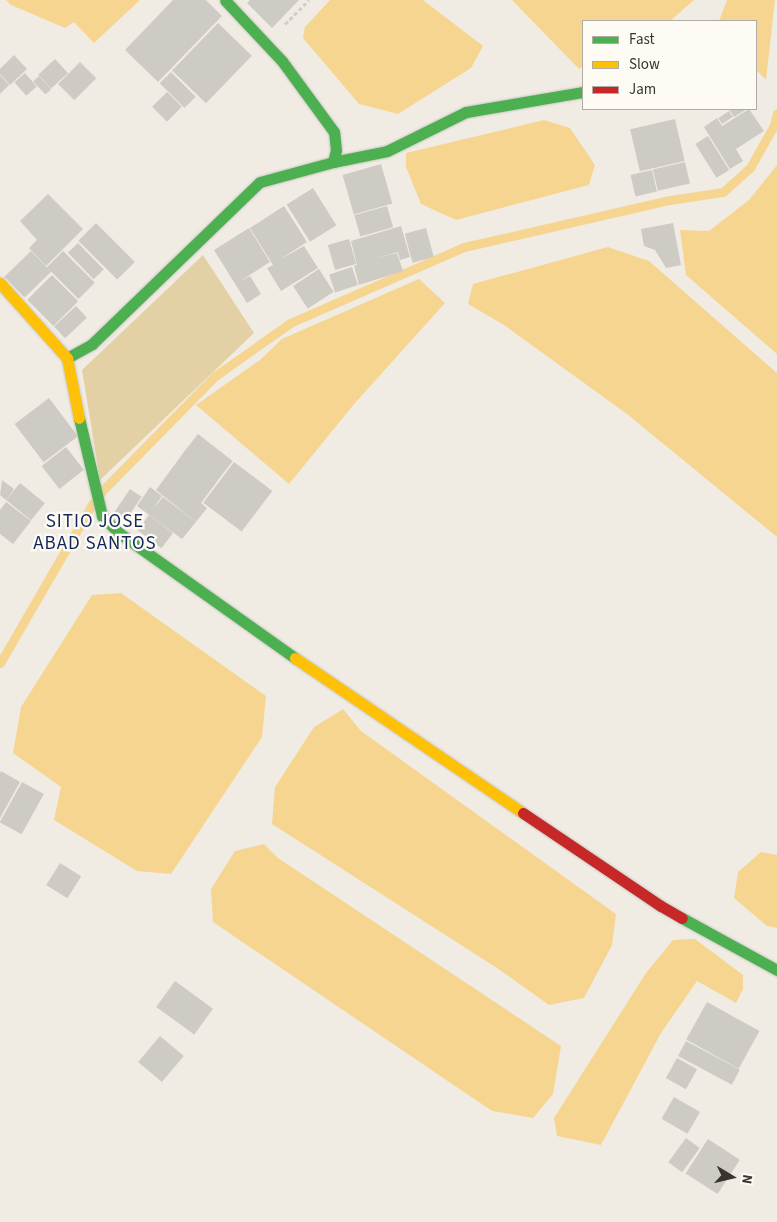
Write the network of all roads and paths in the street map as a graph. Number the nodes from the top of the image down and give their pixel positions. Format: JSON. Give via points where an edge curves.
{"nodes":[{"id":1,"x":225,"y":0,"type":"edge"},
{"id":2,"x":582,"y":92,"type":"edge"},
{"id":3,"x":333,"y":162,"type":"junction"},
{"id":4,"x":0,"y":283,"type":"edge"},
{"id":5,"x":67,"y":358,"type":"junction"},
{"id":6,"x":777,"y":970,"type":"edge"}],
"edges":[{"from":1,"to":3,"type":"street","via":[[282,61],[334,132],[336,150]]},
{"from":2,"to":3,"type":"street","via":[[466,112],[387,151]]},
{"from":3,"to":5,"type":"street","via":[[260,182],[92,344]]},
{"from":4,"to":5,"type":"street"},
{"from":5,"to":6,"type":"street","via":[[93,486],[102,516],[119,533],[295,658],[661,906]]}]}
